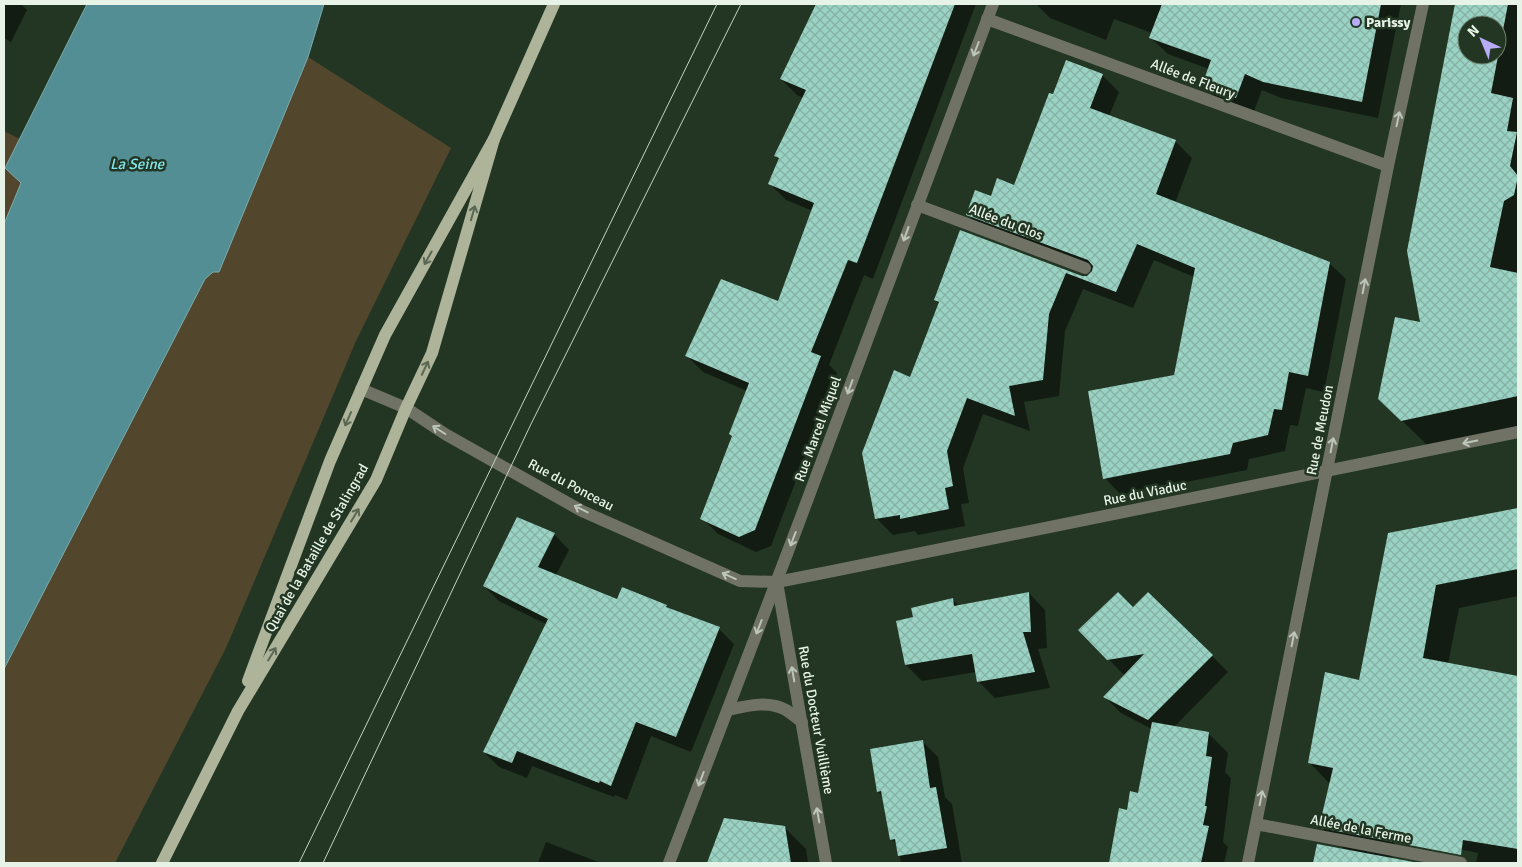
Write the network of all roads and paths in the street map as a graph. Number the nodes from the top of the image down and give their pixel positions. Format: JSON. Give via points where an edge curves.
{"nodes":[{"id":1,"x":554,"y":4,"type":"edge"},
{"id":2,"x":993,"y":4,"type":"edge"},
{"id":3,"x":1423,"y":4,"type":"edge"},
{"id":4,"x":987,"y":19,"type":"junction"},
{"id":5,"x":494,"y":139,"type":"junction"},
{"id":6,"x":1388,"y":166,"type":"junction"},
{"id":7,"x":918,"y":204,"type":"junction"},
{"id":8,"x":1085,"y":268,"type":"dead end"},
{"id":9,"x":361,"y":389,"type":"junction"},
{"id":10,"x":406,"y":408,"type":"junction"},
{"id":11,"x":1518,"y":432,"type":"edge"},
{"id":12,"x":1327,"y":472,"type":"junction"},
{"id":13,"x":777,"y":582,"type":"junction"},
{"id":14,"x":728,"y":710,"type":"junction"},
{"id":15,"x":238,"y":711,"type":"junction"},
{"id":16,"x":802,"y":722,"type":"junction"},
{"id":17,"x":1256,"y":824,"type":"junction"},
{"id":18,"x":162,"y":863,"type":"edge"},
{"id":19,"x":669,"y":863,"type":"edge"},
{"id":20,"x":826,"y":863,"type":"edge"},
{"id":21,"x":1248,"y":863,"type":"edge"},
{"id":22,"x":1460,"y":863,"type":"edge"}],
"edges":[{"from":1,"to":5,"type":"main road","name":"Quai de la Bataille de Stalingrad"},
{"from":2,"to":4,"type":"street","name":"Rue Marcel Miquel"},
{"from":6,"to":3,"type":"street","name":"Rue de Meudon","one_way":true},
{"from":4,"to":6,"type":"street","name":"Allée de Fleury"},
{"from":4,"to":7,"type":"street","name":"Rue Marcel Miquel","one_way":true},
{"from":5,"to":9,"type":"main road","name":"Quai de la Bataille de Stalingrad","one_way":true,"via":[[385,335]]},
{"from":10,"to":5,"type":"main road","name":"Quai de la Bataille de Stalingrad","one_way":true,"via":[[432,353]]},
{"from":12,"to":6,"type":"street","name":"Rue de Meudon","one_way":true},
{"from":7,"to":8,"type":"street","name":"Allée du Clos"},
{"from":7,"to":13,"type":"street","name":"Rue Marcel Miquel","one_way":true},
{"from":9,"to":10,"type":"street","name":"Rue du Ponceau"},
{"from":9,"to":15,"type":"main road","name":"Quai de la Bataille de Stalingrad","one_way":true,"via":[[330,461]]},
{"from":13,"to":10,"type":"street","name":"Rue du Ponceau","one_way":true,"via":[[740,581],[582,510],[445,434]]},
{"from":15,"to":10,"type":"main road","name":"Quai de la Bataille de Stalingrad","one_way":true,"via":[[376,480]]},
{"from":11,"to":12,"type":"street","name":"Rue du Viaduc","one_way":true},
{"from":12,"to":13,"type":"street","name":"Rue du Viaduc"},
{"from":17,"to":12,"type":"street","name":"Rue de Meudon","one_way":true},
{"from":13,"to":14,"type":"street","name":"Rue Marcel Miquel","one_way":true},
{"from":16,"to":13,"type":"street","name":"Rue du Docteur Vuillième","one_way":true},
{"from":14,"to":16,"type":"street","via":[[767,705],[786,710]]},
{"from":14,"to":19,"type":"street","name":"Rue Marcel Miquel","one_way":true},
{"from":15,"to":18,"type":"main road","name":"Quai de la Bataille de Stalingrad"},
{"from":20,"to":16,"type":"street","name":"Rue du Docteur Vuillième","one_way":true},
{"from":17,"to":21,"type":"street","name":"Rue de Meudon"},
{"from":17,"to":22,"type":"street","name":"Allée de la Ferme"}]}
